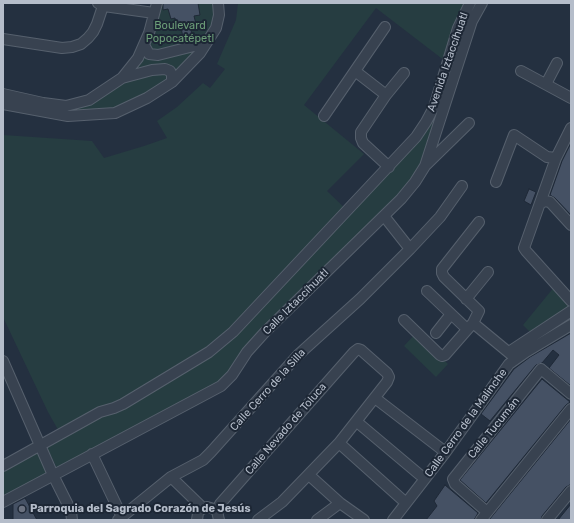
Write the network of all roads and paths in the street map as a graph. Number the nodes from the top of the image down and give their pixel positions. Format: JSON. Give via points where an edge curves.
{"nodes":[{"id":1,"x":218,"y":3,"type":"edge"},
{"id":2,"x":470,"y":3,"type":"edge"},
{"id":3,"x":482,"y":3,"type":"edge"},
{"id":4,"x":102,"y":4,"type":"edge"},
{"id":5,"x":155,"y":8,"type":"edge"},
{"id":6,"x":385,"y":27,"type":"dead end"},
{"id":7,"x":3,"y":39,"type":"edge"},
{"id":8,"x":206,"y":43,"type":"junction"},
{"id":9,"x":144,"y":45,"type":"junction"},
{"id":10,"x":557,"y":62,"type":"dead end"},
{"id":11,"x":356,"y":71,"type":"junction"},
{"id":12,"x":521,"y":72,"type":"dead end"},
{"id":13,"x":404,"y":73,"type":"dead end"},
{"id":14,"x":122,"y":78,"type":"junction"},
{"id":15,"x":172,"y":82,"type":"junction"},
{"id":16,"x":546,"y":84,"type":"junction"},
{"id":17,"x":3,"y":94,"type":"edge"},
{"id":18,"x":386,"y":95,"type":"junction"},
{"id":19,"x":571,"y":98,"type":"edge"},
{"id":20,"x":3,"y":104,"type":"edge"},
{"id":21,"x":324,"y":116,"type":"dead end"},
{"id":22,"x":469,"y":123,"type":"dead end"},
{"id":23,"x":571,"y":128,"type":"edge"},
{"id":24,"x":556,"y":158,"type":"junction"},
{"id":25,"x":425,"y":166,"type":"junction"},
{"id":26,"x":389,"y":167,"type":"junction"},
{"id":27,"x":496,"y":182,"type":"dead end"},
{"id":28,"x":462,"y":186,"type":"dead end"},
{"id":29,"x":541,"y":203,"type":"junction"},
{"id":30,"x":384,"y":216,"type":"junction"},
{"id":31,"x":480,"y":222,"type":"dead end"},
{"id":32,"x":571,"y":225,"type":"edge"},
{"id":33,"x":410,"y":249,"type":"junction"},
{"id":34,"x":488,"y":272,"type":"dead end"},
{"id":35,"x":427,"y":291,"type":"dead end"},
{"id":36,"x":466,"y":299,"type":"junction"},
{"id":37,"x":571,"y":301,"type":"edge"},
{"id":38,"x":571,"y":311,"type":"edge"},
{"id":39,"x":451,"y":314,"type":"junction"},
{"id":40,"x":404,"y":320,"type":"dead end"},
{"id":41,"x":470,"y":326,"type":"junction"},
{"id":42,"x":570,"y":327,"type":"edge"},
{"id":43,"x":436,"y":333,"type":"dead end"},
{"id":44,"x":513,"y":355,"type":"junction"},
{"id":45,"x":3,"y":361,"type":"edge"},
{"id":46,"x":571,"y":394,"type":"edge"},
{"id":47,"x":375,"y":398,"type":"junction"},
{"id":48,"x":571,"y":409,"type":"edge"},
{"id":49,"x":357,"y":422,"type":"junction"},
{"id":50,"x":40,"y":444,"type":"junction"},
{"id":51,"x":339,"y":444,"type":"junction"},
{"id":52,"x":445,"y":453,"type":"junction"},
{"id":53,"x":92,"y":454,"type":"junction"},
{"id":54,"x":3,"y":466,"type":"edge"},
{"id":55,"x":53,"y":475,"type":"junction"},
{"id":56,"x":309,"y":475,"type":"junction"},
{"id":57,"x":420,"y":476,"type":"dead end"},
{"id":58,"x":171,"y":477,"type":"junction"},
{"id":59,"x":571,"y":491,"type":"edge"},
{"id":60,"x":3,"y":502,"type":"edge"},
{"id":61,"x":340,"y":503,"type":"junction"},
{"id":62,"x":406,"y":503,"type":"junction"},
{"id":63,"x":203,"y":508,"type":"junction"},
{"id":64,"x":484,"y":516,"type":"edge"},
{"id":65,"x":220,"y":517,"type":"edge"},
{"id":66,"x":120,"y":518,"type":"edge"},
{"id":67,"x":72,"y":520,"type":"edge"},
{"id":68,"x":197,"y":520,"type":"edge"},
{"id":69,"x":258,"y":520,"type":"edge"},
{"id":70,"x":317,"y":520,"type":"edge"},
{"id":71,"x":364,"y":520,"type":"edge"},
{"id":72,"x":393,"y":520,"type":"edge"},
{"id":73,"x":547,"y":520,"type":"edge"}],
"edges":[{"from":1,"to":8,"type":"street","via":[[216,28]]},
{"from":2,"to":26,"type":"street","name":"Avenida Iztaccíhuatl","via":[[458,28],[437,98],[426,122]]},
{"from":3,"to":25,"type":"street","name":"Calle Iztaccíhuatl","via":[[472,21]]},
{"from":4,"to":5,"type":"street"},
{"from":4,"to":7,"type":"street","via":[[93,32],[81,44],[62,48]]},
{"from":5,"to":9,"type":"street"},
{"from":6,"to":11,"type":"street"},
{"from":8,"to":9,"type":"street","via":[[158,55],[149,54]]},
{"from":8,"to":15,"type":"street","via":[[200,53]]},
{"from":9,"to":14,"type":"street","via":[[138,58]]},
{"from":10,"to":16,"type":"street"},
{"from":11,"to":18,"type":"street"},
{"from":11,"to":21,"type":"street"},
{"from":12,"to":16,"type":"street"},
{"from":13,"to":18,"type":"street"},
{"from":14,"to":15,"type":"street","via":[[165,69],[170,71]]},
{"from":14,"to":17,"type":"street","via":[[89,100],[66,106]]},
{"from":15,"to":20,"type":"street","via":[[147,98],[115,113],[68,116]]},
{"from":16,"to":19,"type":"street"},
{"from":18,"to":26,"type":"street","via":[[361,132],[361,138]]},
{"from":22,"to":25,"type":"street"},
{"from":23,"to":24,"type":"street"},
{"from":24,"to":27,"type":"street","via":[[547,157],[514,135]]},
{"from":24,"to":29,"type":"street"},
{"from":25,"to":30,"type":"street","name":"Calle Iztaccíhuatl","via":[[406,194]]},
{"from":26,"to":50,"type":"street","name":"Avenida Iztaccíhuatl","via":[[233,332],[209,352],[118,406],[100,412]]},
{"from":28,"to":33,"type":"street","name":"Calle Cerro de la Silla","via":[[440,217]]},
{"from":29,"to":32,"type":"street","via":[[550,202]]},
{"from":29,"to":37,"type":"street","via":[[524,248]]},
{"from":30,"to":33,"type":"street"},
{"from":30,"to":53,"type":"street","name":"Calle Iztaccíhuatl","via":[[265,332],[221,386]]},
{"from":31,"to":36,"type":"street","via":[[442,269],[444,277]]},
{"from":33,"to":58,"type":"street","name":"Calle Cerro de la Silla","via":[[298,355],[203,460]]},
{"from":34,"to":36,"type":"street"},
{"from":35,"to":39,"type":"street"},
{"from":36,"to":41,"type":"street","via":[[479,311]]},
{"from":38,"to":44,"type":"street","name":"Calle Cerro de la Malinche"},
{"from":39,"to":41,"type":"street"},
{"from":39,"to":43,"type":"street"},
{"from":40,"to":41,"type":"street","via":[[442,356]]},
{"from":41,"to":44,"type":"street"},
{"from":42,"to":44,"type":"street","name":"Calle Cerro de la Malinche"},
{"from":44,"to":52,"type":"street","name":"Calle Cerro de la Malinche"},
{"from":45,"to":50,"type":"street"},
{"from":46,"to":64,"type":"street","name":"Calle Tucumán","via":[[541,369],[453,479]]},
{"from":47,"to":49,"type":"street"},
{"from":47,"to":52,"type":"street"},
{"from":47,"to":65,"type":"street","name":"Calle Nevado de Toluca","via":[[389,377],[358,349],[220,504]]},
{"from":48,"to":64,"type":"street"},
{"from":49,"to":51,"type":"street"},
{"from":49,"to":57,"type":"street"},
{"from":50,"to":54,"type":"street"},
{"from":50,"to":55,"type":"street"},
{"from":51,"to":56,"type":"street"},
{"from":51,"to":62,"type":"street"},
{"from":52,"to":62,"type":"street","name":"Calle Cerro de la Malinche"},
{"from":53,"to":55,"type":"street","name":"Calle Iztaccíhuatl"},
{"from":53,"to":66,"type":"street"},
{"from":55,"to":60,"type":"street","name":"Calle Iztaccíhuatl"},
{"from":55,"to":67,"type":"street","via":[[71,511]]},
{"from":56,"to":61,"type":"street"},
{"from":56,"to":69,"type":"street","via":[[282,502]]},
{"from":58,"to":63,"type":"street"},
{"from":58,"to":66,"type":"street","name":"Calle Cerro de la Silla"},
{"from":59,"to":73,"type":"street"},
{"from":61,"to":70,"type":"street"},
{"from":61,"to":71,"type":"street"},
{"from":62,"to":72,"type":"street","name":"Calle Cerro de la Malinche"},
{"from":63,"to":65,"type":"street","via":[[210,507]]},
{"from":63,"to":68,"type":"street","via":[[198,513]]}]}
